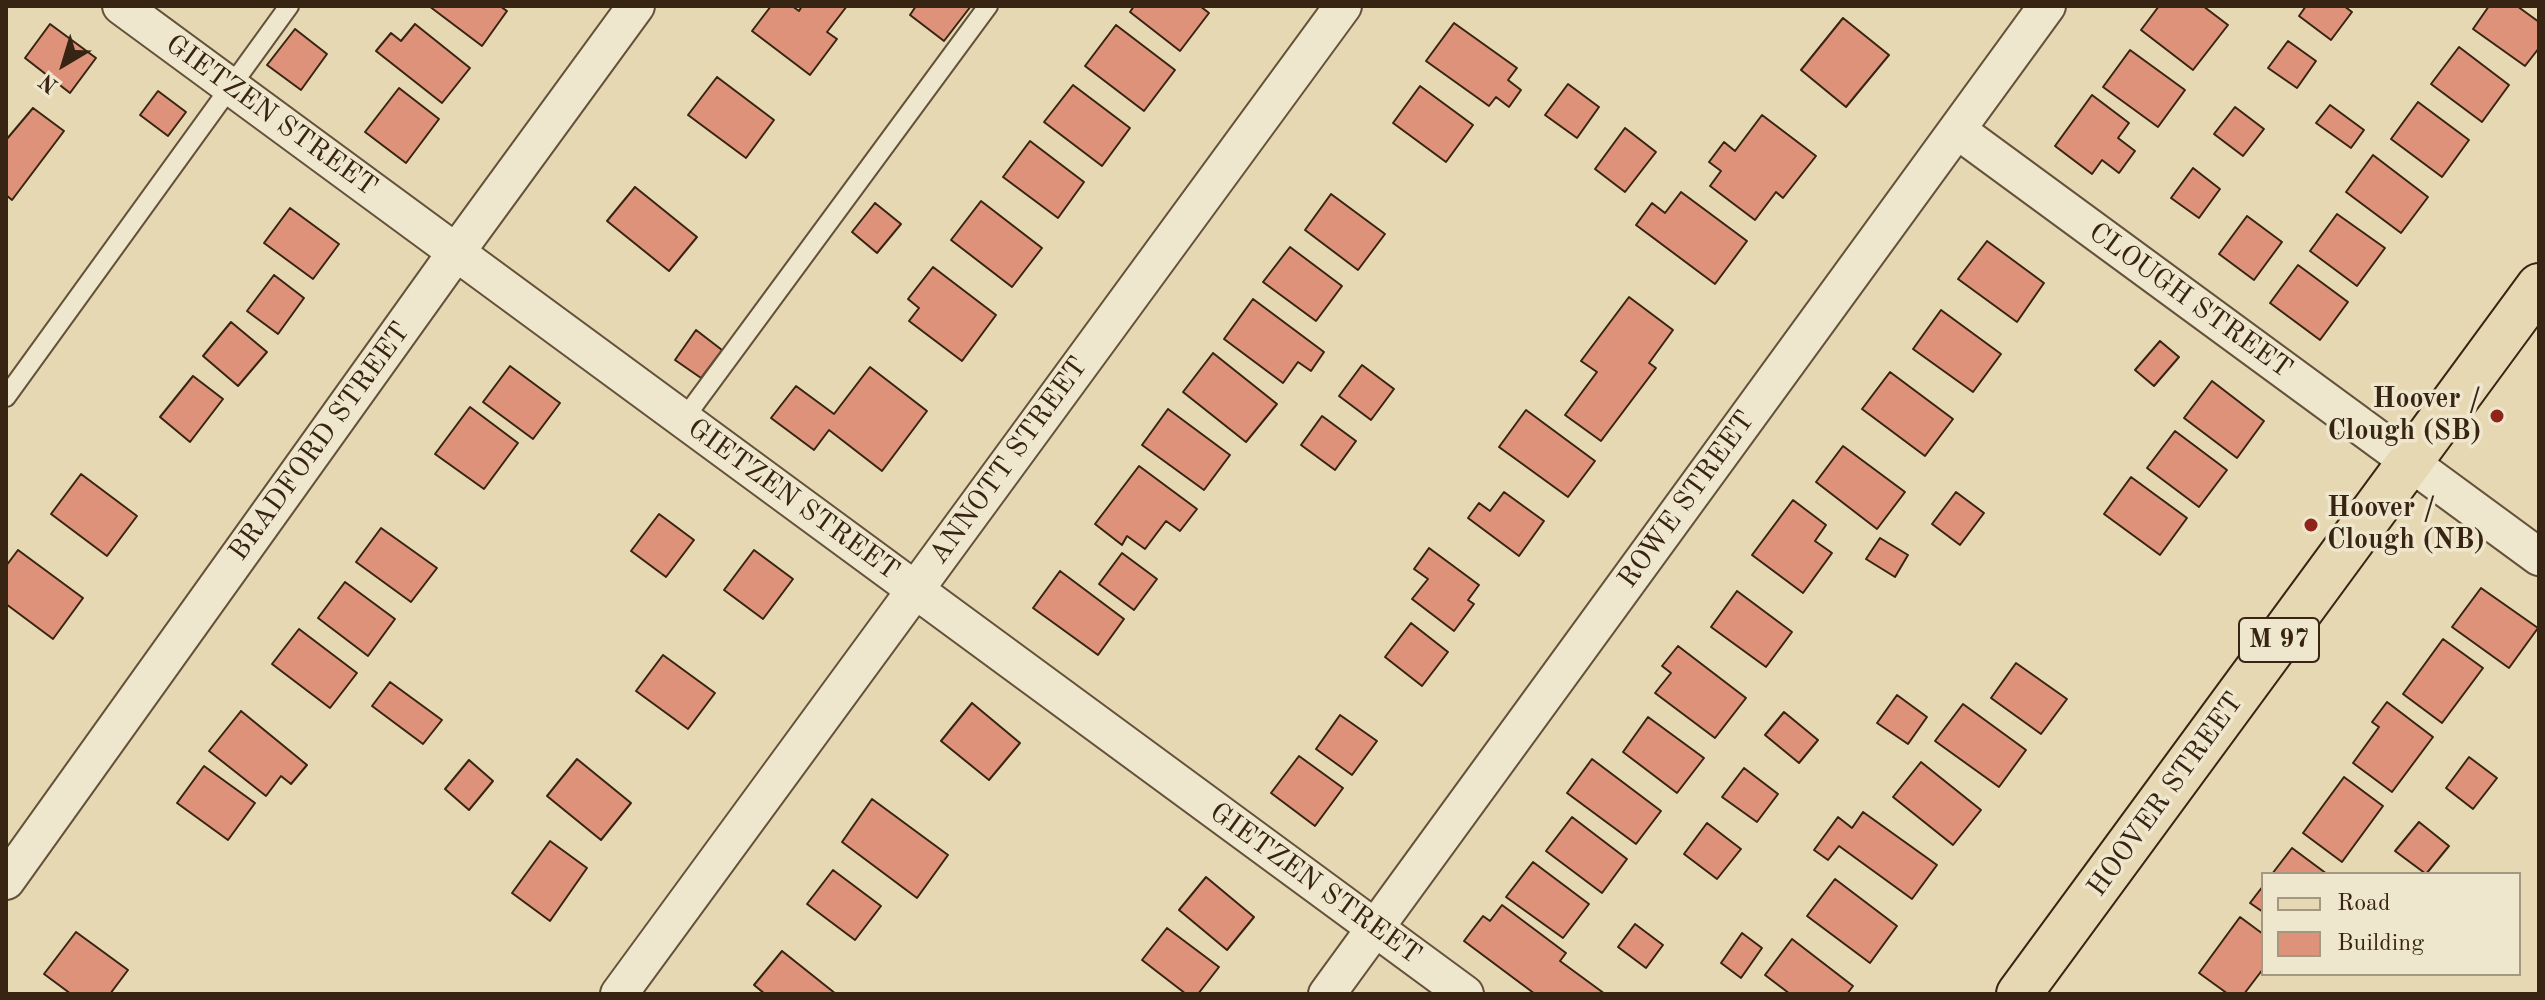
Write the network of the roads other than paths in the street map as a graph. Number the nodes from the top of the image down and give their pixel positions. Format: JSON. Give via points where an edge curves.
{"nodes":[{"id":1,"x":121,"y":6,"type":"edge"},
{"id":2,"x":289,"y":6,"type":"edge"},
{"id":3,"x":636,"y":6,"type":"edge"},
{"id":4,"x":988,"y":6,"type":"edge"},
{"id":5,"x":1343,"y":6,"type":"edge"},
{"id":6,"x":2047,"y":6,"type":"edge"},
{"id":7,"x":230,"y":87,"type":"junction"},
{"id":8,"x":1957,"y":130,"type":"junction"},
{"id":9,"x":457,"y":251,"type":"junction"},
{"id":10,"x":2539,"y":286,"type":"edge"},
{"id":11,"x":6,"y":397,"type":"edge"},
{"id":12,"x":683,"y":420,"type":"junction"},
{"id":13,"x":2410,"y":462,"type":"junction"},
{"id":14,"x":2539,"y":557,"type":"edge"},
{"id":15,"x":914,"y":589,"type":"junction"},
{"id":16,"x":6,"y":881,"type":"edge"},
{"id":17,"x":1375,"y":928,"type":"junction"},
{"id":18,"x":619,"y":994,"type":"edge"},
{"id":19,"x":1327,"y":994,"type":"edge"},
{"id":20,"x":1465,"y":994,"type":"edge"},
{"id":21,"x":2019,"y":994,"type":"edge"}],
"edges":[{"from":1,"to":7,"type":"street","name":"GIETZEN STREET"},
{"from":2,"to":7,"type":"lane"},
{"from":3,"to":9,"type":"street","name":"BRADFORD STREET"},
{"from":4,"to":12,"type":"lane"},
{"from":5,"to":15,"type":"street","name":"ANNOTT STREET"},
{"from":6,"to":8,"type":"street","name":"ROWE STREET"},
{"from":7,"to":9,"type":"street","name":"GIETZEN STREET"},
{"from":7,"to":11,"type":"lane"},
{"from":8,"to":13,"type":"street","name":"CLOUGH STREET"},
{"from":8,"to":17,"type":"street","name":"ROWE STREET"},
{"from":9,"to":12,"type":"street","name":"GIETZEN STREET"},
{"from":9,"to":16,"type":"street","name":"BRADFORD STREET"},
{"from":10,"to":13,"type":"main road","name":"HOOVER STREET","number":"M 97"},
{"from":12,"to":15,"type":"street","name":"GIETZEN STREET"},
{"from":13,"to":14,"type":"street","name":"CLOUGH STREET"},
{"from":13,"to":21,"type":"main road","name":"HOOVER STREET","number":"M 97"},
{"from":15,"to":17,"type":"street","name":"GIETZEN STREET"},
{"from":15,"to":18,"type":"street","name":"ANNOTT STREET"},
{"from":17,"to":19,"type":"street","name":"ROWE STREET"},
{"from":17,"to":20,"type":"street","name":"GIETZEN STREET"}]}
